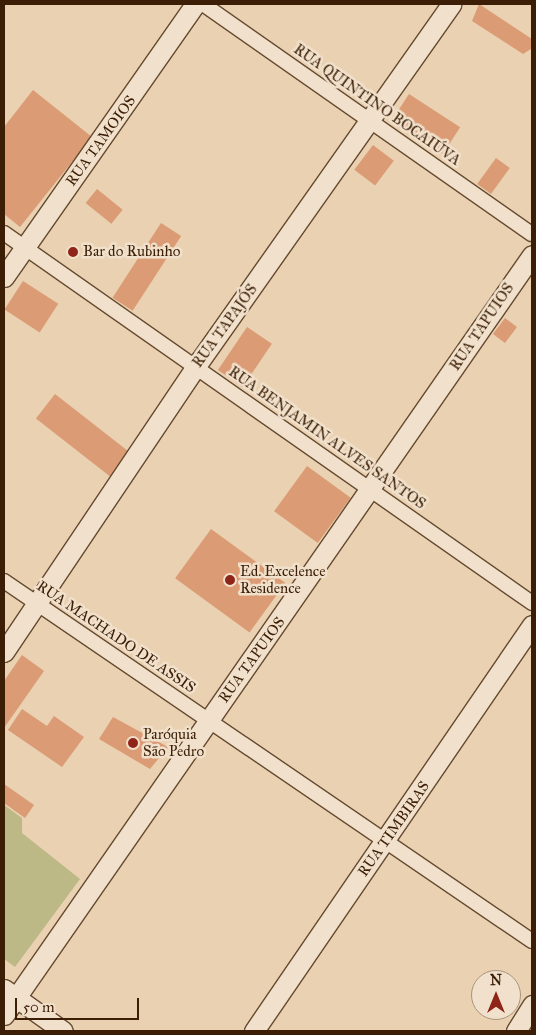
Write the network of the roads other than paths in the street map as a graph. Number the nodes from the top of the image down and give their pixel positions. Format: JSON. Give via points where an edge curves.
{"nodes":[{"id":1,"x":195,"y":4,"type":"edge"},
{"id":2,"x":202,"y":4,"type":"edge"},
{"id":3,"x":451,"y":4,"type":"edge"},
{"id":4,"x":368,"y":119,"type":"junction"},
{"id":5,"x":4,"y":233,"type":"edge"},
{"id":6,"x":532,"y":234,"type":"edge"},
{"id":7,"x":22,"y":248,"type":"junction"},
{"id":8,"x":532,"y":255,"type":"edge"},
{"id":9,"x":4,"y":277,"type":"edge"},
{"id":10,"x":196,"y":366,"type":"junction"},
{"id":11,"x":372,"y":489,"type":"junction"},
{"id":12,"x":4,"y":581,"type":"edge"},
{"id":13,"x":532,"y":602,"type":"edge"},
{"id":14,"x":38,"y":605,"type":"junction"},
{"id":15,"x":532,"y":625,"type":"edge"},
{"id":16,"x":4,"y":652,"type":"edge"},
{"id":17,"x":209,"y":720,"type":"junction"},
{"id":18,"x":385,"y":841,"type":"junction"},
{"id":19,"x":532,"y":942,"type":"edge"},
{"id":20,"x":10,"y":993,"type":"edge"},
{"id":21,"x":532,"y":1005,"type":"edge"},
{"id":22,"x":4,"y":1015,"type":"edge"},
{"id":23,"x":63,"y":1031,"type":"edge"},
{"id":24,"x":254,"y":1031,"type":"edge"},
{"id":25,"x":516,"y":1031,"type":"edge"}],
"edges":[{"from":1,"to":7,"type":"street","name":"RUA TAMOIOS"},
{"from":2,"to":4,"type":"street","name":"RUA QUINTINO BOCAIÚVA"},
{"from":3,"to":4,"type":"street","name":"RUA TAPAJÓS"},
{"from":4,"to":6,"type":"street","name":"RUA QUINTINO BOCAIÚVA"},
{"from":4,"to":10,"type":"street","name":"RUA TAPAJÓS"},
{"from":5,"to":7,"type":"street","name":"RUA BENJAMIN ALVES SANTOS"},
{"from":7,"to":9,"type":"street","name":"RUA TAMOIOS"},
{"from":7,"to":10,"type":"street","name":"RUA BENJAMIN ALVES SANTOS"},
{"from":8,"to":11,"type":"street","name":"RUA TAPUIOS"},
{"from":10,"to":11,"type":"street","name":"RUA BENJAMIN ALVES SANTOS"},
{"from":10,"to":14,"type":"street","name":"RUA TAPAJÓS"},
{"from":11,"to":13,"type":"street","name":"RUA BENJAMIN ALVES SANTOS"},
{"from":11,"to":17,"type":"street","name":"RUA TAPUIOS"},
{"from":12,"to":14,"type":"street","name":"RUA MACHADO DE ASSIS"},
{"from":14,"to":16,"type":"street","name":"RUA TAPAJÓS"},
{"from":14,"to":17,"type":"street","name":"RUA MACHADO DE ASSIS"},
{"from":15,"to":18,"type":"street","name":"RUA TIMBIRAS"},
{"from":17,"to":18,"type":"street","name":"RUA MACHADO DE ASSIS"},
{"from":17,"to":20,"type":"street","name":"RUA TAPUIOS"},
{"from":18,"to":19,"type":"street","name":"RUA MACHADO DE ASSIS"},
{"from":18,"to":24,"type":"street","name":"RUA TIMBIRAS"},
{"from":20,"to":22,"type":"street","name":"RUA TAPUIOS"},
{"from":20,"to":23,"type":"street"},
{"from":21,"to":25,"type":"street"}]}
